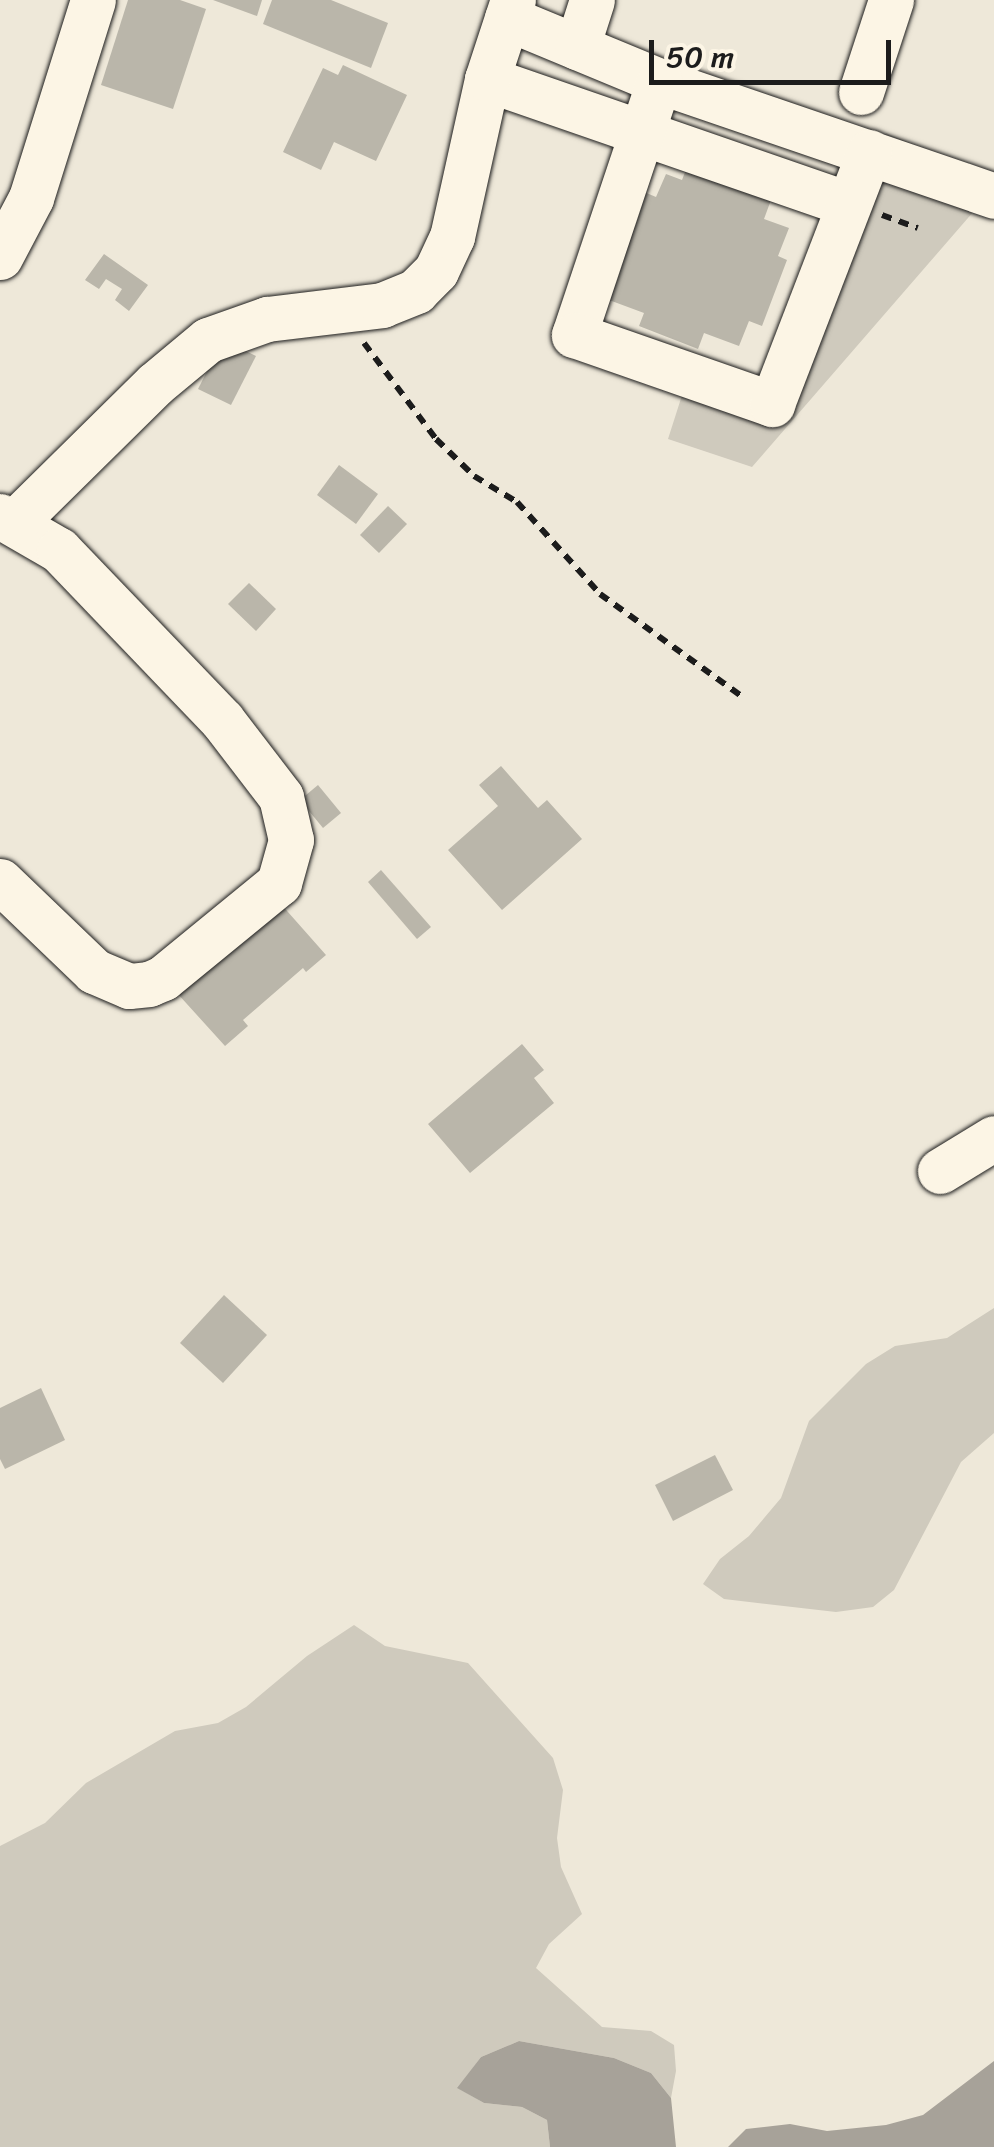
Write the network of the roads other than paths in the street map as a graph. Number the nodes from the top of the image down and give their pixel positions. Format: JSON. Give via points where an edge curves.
{"nodes":[{"id":1,"x":93,"y":0,"type":"edge"},
{"id":2,"x":592,"y":0,"type":"edge"},
{"id":3,"x":892,"y":0,"type":"edge"},
{"id":4,"x":510,"y":9,"type":"edge"},
{"id":5,"x":576,"y":47,"type":"junction"},
{"id":6,"x":487,"y":79,"type":"junction"},
{"id":7,"x":659,"y":81,"type":"junction"},
{"id":8,"x":861,"y":92,"type":"dead end"},
{"id":9,"x":759,"y":115,"type":"junction"},
{"id":10,"x":645,"y":132,"type":"junction"},
{"id":11,"x":869,"y":152,"type":"junction"},
{"id":12,"x":745,"y":167,"type":"junction"},
{"id":13,"x":994,"y":196,"type":"edge"},
{"id":14,"x":848,"y":204,"type":"junction"},
{"id":15,"x":0,"y":258,"type":"edge"},
{"id":16,"x":7,"y":520,"type":"edge"},
{"id":17,"x":9,"y":890,"type":"edge"},
{"id":18,"x":994,"y":1138,"type":"edge"},
{"id":19,"x":940,"y":1170,"type":"dead end"}],
"edges":[{"from":1,"to":15,"type":"street","via":[[31,198]]},
{"from":2,"to":5,"type":"street"},
{"from":3,"to":8,"type":"street"},
{"from":4,"to":5,"type":"street"},
{"from":4,"to":6,"type":"street"},
{"from":5,"to":7,"type":"street"},
{"from":6,"to":10,"type":"street"},
{"from":6,"to":16,"type":"street","via":[[452,237],[436,272],[416,291],[382,305],[267,319],[208,340]]},
{"from":7,"to":9,"type":"street"},
{"from":7,"to":10,"type":"street"},
{"from":9,"to":11,"type":"street"},
{"from":9,"to":12,"type":"street"},
{"from":10,"to":12,"type":"street"},
{"from":10,"to":14,"type":"street","via":[[574,335],[772,404]]},
{"from":11,"to":13,"type":"street"},
{"from":11,"to":14,"type":"street"},
{"from":12,"to":14,"type":"street"},
{"from":16,"to":17,"type":"street","via":[[59,550],[222,720],[287,810],[291,840],[279,883],[163,978],[129,986],[94,971]]},
{"from":18,"to":19,"type":"street"}]}
